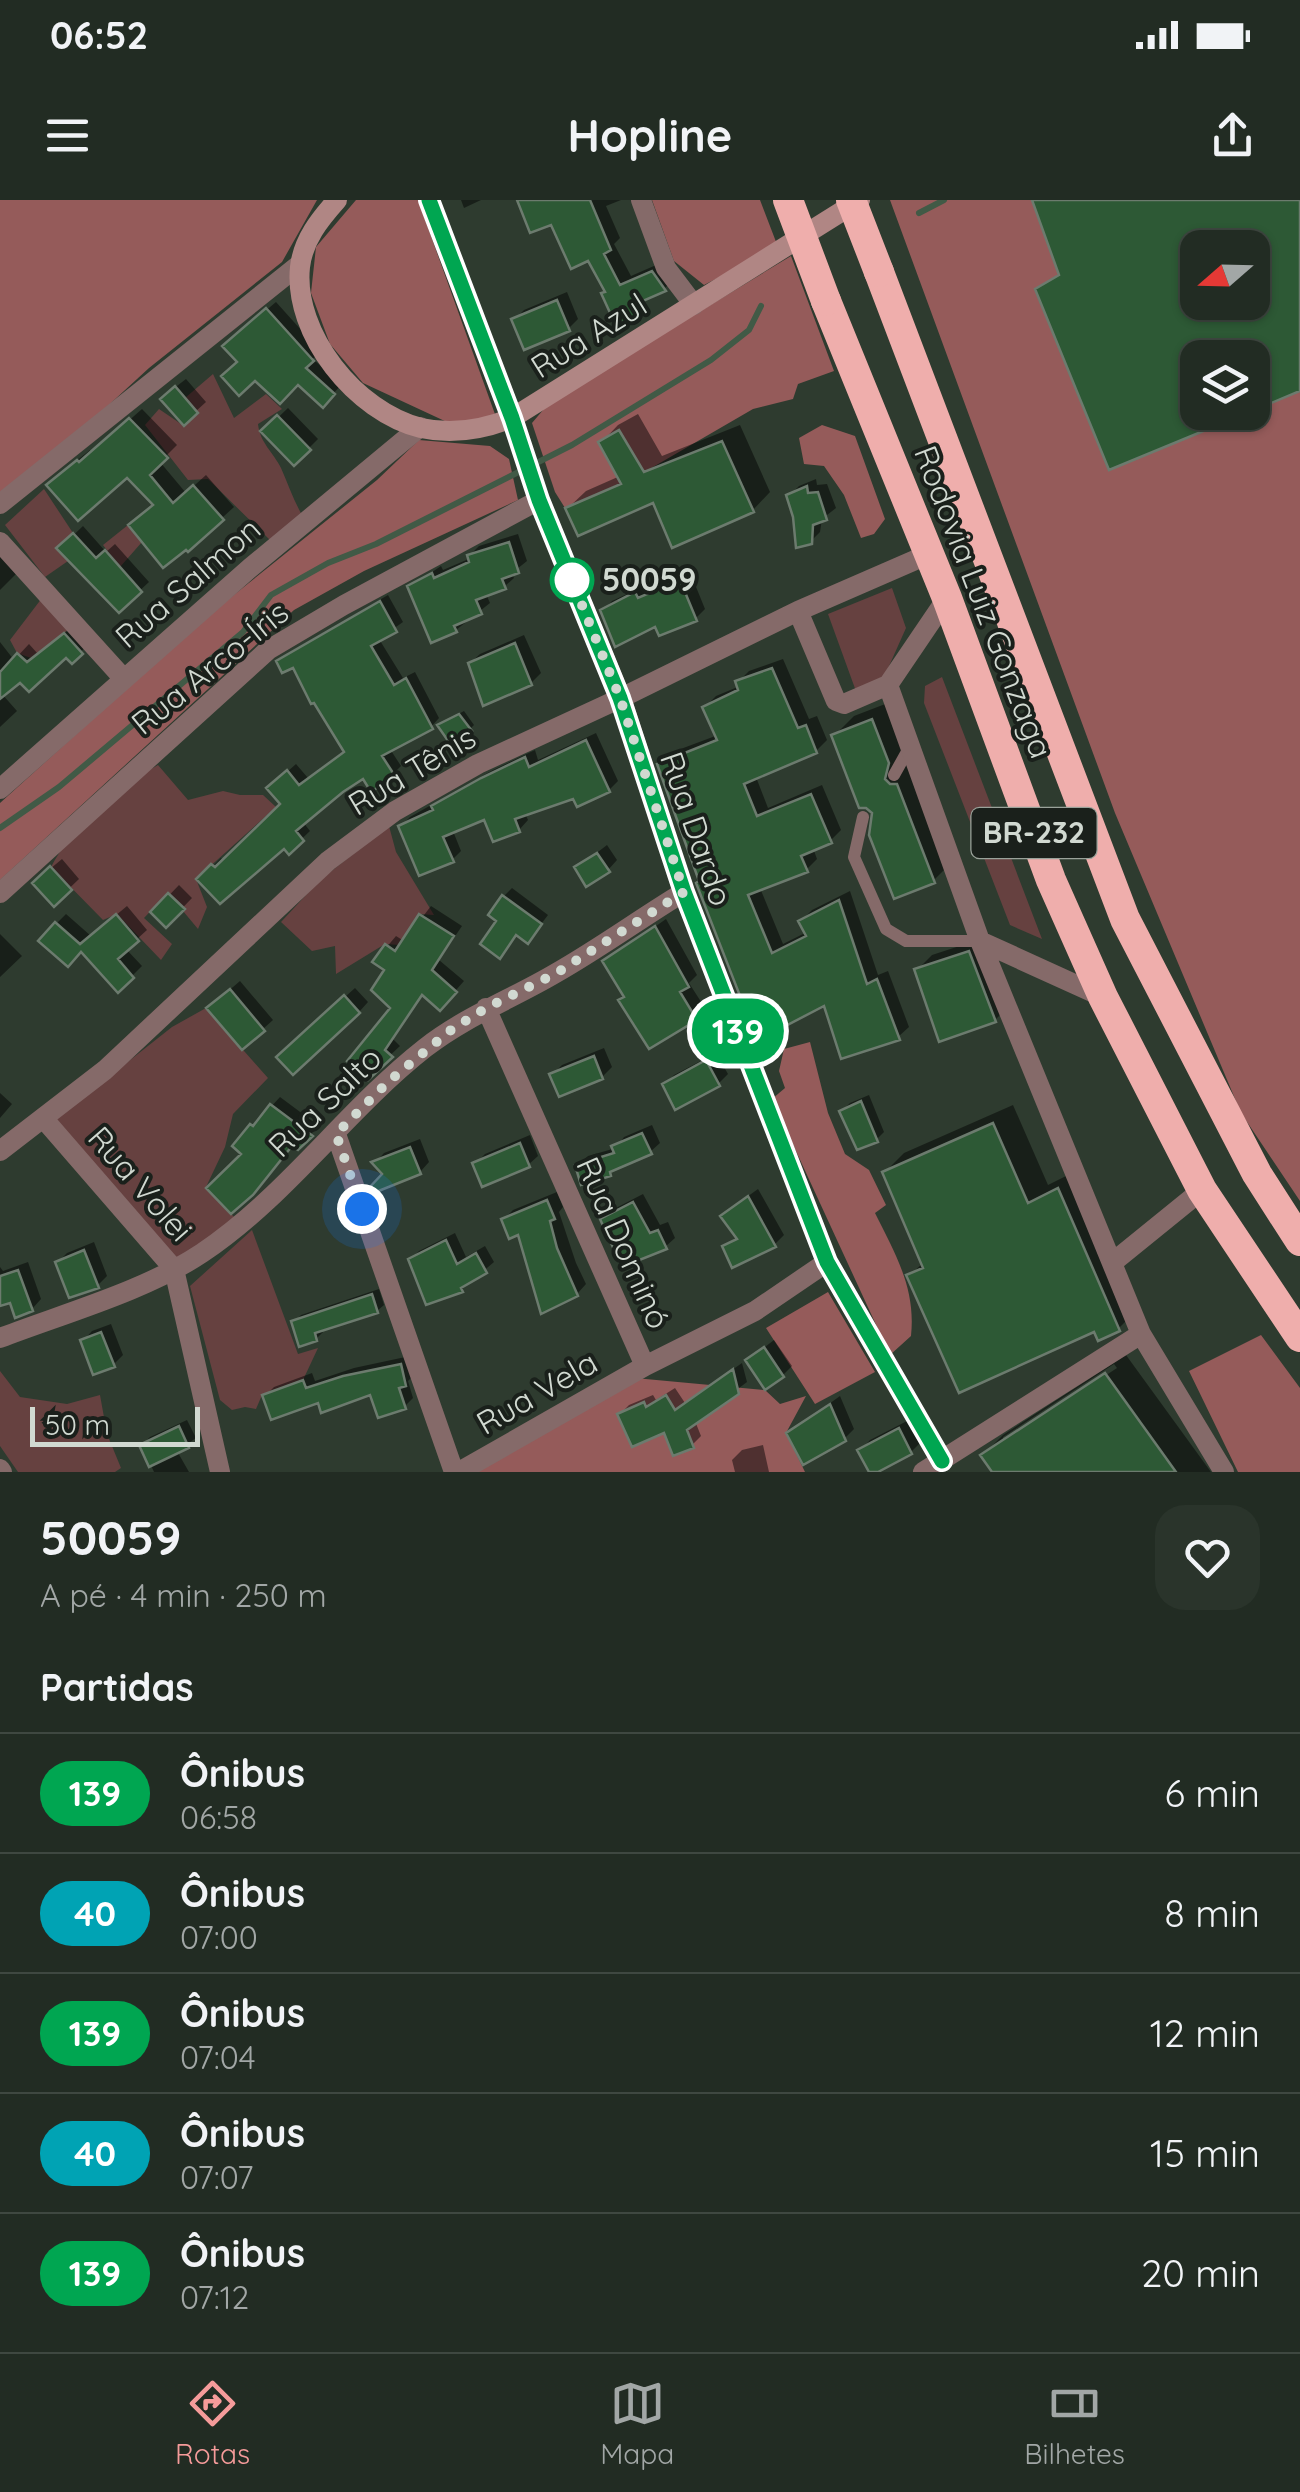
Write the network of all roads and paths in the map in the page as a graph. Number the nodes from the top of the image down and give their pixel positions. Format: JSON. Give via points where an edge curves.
{"nodes":[{"id":1,"x":337,"y":200,"type":"edge"},
{"id":2,"x":429,"y":200,"type":"edge"},
{"id":3,"x":641,"y":200,"type":"edge"},
{"id":4,"x":788,"y":200,"type":"edge"},
{"id":5,"x":850,"y":200,"type":"edge"},
{"id":6,"x":860,"y":200,"type":"edge"},
{"id":7,"x":300,"y":264,"type":"junction"},
{"id":8,"x":701,"y":301,"type":"junction"},
{"id":9,"x":512,"y":418,"type":"junction"},
{"id":10,"x":420,"y":427,"type":"junction"},
{"id":11,"x":536,"y":490,"type":"junction"},
{"id":12,"x":0,"y":504,"type":"edge"},
{"id":13,"x":0,"y":542,"type":"edge"},
{"id":14,"x":929,"y":554,"type":"junction"},
{"id":15,"x":947,"y":598,"type":"junction"},
{"id":16,"x":798,"y":610,"type":"junction"},
{"id":17,"x":124,"y":679,"type":"junction"},
{"id":18,"x":888,"y":686,"type":"junction"},
{"id":19,"x":620,"y":698,"type":"junction"},
{"id":20,"x":908,"y":750,"type":"junction"},
{"id":21,"x":894,"y":775,"type":"dead end"},
{"id":22,"x":0,"y":789,"type":"edge"},
{"id":23,"x":862,"y":817,"type":"dead end"},
{"id":24,"x":684,"y":892,"type":"junction"},
{"id":25,"x":0,"y":893,"type":"edge"},
{"id":26,"x":980,"y":941,"type":"junction"},
{"id":27,"x":1103,"y":996,"type":"junction"},
{"id":28,"x":486,"y":1008,"type":"junction"},
{"id":29,"x":42,"y":1118,"type":"junction"},
{"id":30,"x":336,"y":1134,"type":"junction"},
{"id":31,"x":0,"y":1151,"type":"edge"},
{"id":32,"x":1202,"y":1190,"type":"junction"},
{"id":33,"x":1300,"y":1241,"type":"edge"},
{"id":34,"x":827,"y":1262,"type":"junction"},
{"id":35,"x":1112,"y":1264,"type":"junction"},
{"id":36,"x":174,"y":1269,"type":"junction"},
{"id":37,"x":1142,"y":1334,"type":"junction"},
{"id":38,"x":1300,"y":1337,"type":"edge"},
{"id":39,"x":0,"y":1338,"type":"edge"},
{"id":40,"x":645,"y":1366,"type":"junction"},
{"id":41,"x":942,"y":1461,"type":"junction"},
{"id":42,"x":220,"y":1472,"type":"edge"},
{"id":43,"x":456,"y":1472,"type":"edge"},
{"id":44,"x":923,"y":1472,"type":"edge"},
{"id":45,"x":1224,"y":1472,"type":"edge"}],
"edges":[{"from":1,"to":7,"type":"main road","via":[[306,242]]},
{"from":2,"to":9,"type":"street","name":"Rua Dardo"},
{"from":3,"to":8,"type":"street","via":[[666,268]]},
{"from":4,"to":14,"type":"highway","name":"Rodovia Luiz Gonzaga","number":"BR-232","bridge":true},
{"from":5,"to":33,"type":"highway","name":"Rodovia Luiz Gonzaga","number":"BR-232","bridge":true,"via":[[1125,919],[1257,1174]]},
{"from":6,"to":8,"type":"main road","name":"Rua Azul"},
{"from":7,"to":10,"type":"main road","name":"Rua Azul","via":[[300,299],[325,354],[380,410]]},
{"from":7,"to":12,"type":"street"},
{"from":8,"to":9,"type":"main road","name":"Rua Azul"},
{"from":9,"to":10,"type":"main road","name":"Rua Azul","via":[[458,432]]},
{"from":9,"to":11,"type":"street","name":"Rua Dardo"},
{"from":10,"to":17,"type":"street","name":"Rua Salmon"},
{"from":11,"to":19,"type":"street","name":"Rua Dardo"},
{"from":11,"to":25,"type":"street","name":"Rua Arco-Íris","via":[[268,650]]},
{"from":13,"to":17,"type":"street"},
{"from":14,"to":15,"type":"highway","name":"Rodovia Luiz Gonzaga","number":"BR-232"},
{"from":14,"to":16,"type":"street","name":"Rua Tênis"},
{"from":15,"to":18,"type":"street"},
{"from":15,"to":27,"type":"highway","name":"Rodovia Luiz Gonzaga","number":"BR-232","via":[[1051,880]]},
{"from":16,"to":18,"type":"street","via":[[836,701],[850,703]]},
{"from":16,"to":19,"type":"street","name":"Rua Tênis"},
{"from":17,"to":22,"type":"street","name":"Rua Salmon"},
{"from":18,"to":20,"type":"street"},
{"from":19,"to":24,"type":"street","name":"Rua Dardo"},
{"from":19,"to":29,"type":"street","name":"Rua Tênis","via":[[478,764],[362,834],[105,1070]]},
{"from":20,"to":21,"type":"lane"},
{"from":20,"to":26,"type":"street"},
{"from":23,"to":26,"type":"lane","via":[[854,857],[886,930],[906,942]]},
{"from":24,"to":28,"type":"street","name":"Rua Salto","via":[[555,974]]},
{"from":24,"to":34,"type":"street","name":"Rua Dardo"},
{"from":26,"to":27,"type":"street"},
{"from":26,"to":35,"type":"street"},
{"from":27,"to":32,"type":"highway","name":"Rodovia Luiz Gonzaga","number":"BR-232"},
{"from":28,"to":30,"type":"street","name":"Rua Salto","via":[[422,1050]]},
{"from":28,"to":40,"type":"street","name":"Rua Dominó"},
{"from":29,"to":31,"type":"street","name":"Rua Tênis"},
{"from":29,"to":36,"type":"street","name":"Rua Volei"},
{"from":30,"to":36,"type":"street","name":"Rua Salto","via":[[239,1226]]},
{"from":30,"to":43,"type":"street"},
{"from":32,"to":35,"type":"street"},
{"from":32,"to":38,"type":"highway","name":"Rodovia Luiz Gonzaga","number":"BR-232"},
{"from":34,"to":40,"type":"street","name":"Rua Dominó","via":[[754,1312]]},
{"from":34,"to":41,"type":"street","name":"Rua Dardo"},
{"from":35,"to":37,"type":"street"},
{"from":36,"to":39,"type":"street","name":"Rua Salto"},
{"from":36,"to":42,"type":"street","name":"Rua Volei"},
{"from":37,"to":41,"type":"street"},
{"from":37,"to":45,"type":"street"},
{"from":40,"to":43,"type":"street","name":"Rua Vela"},
{"from":41,"to":44,"type":"street"}]}
